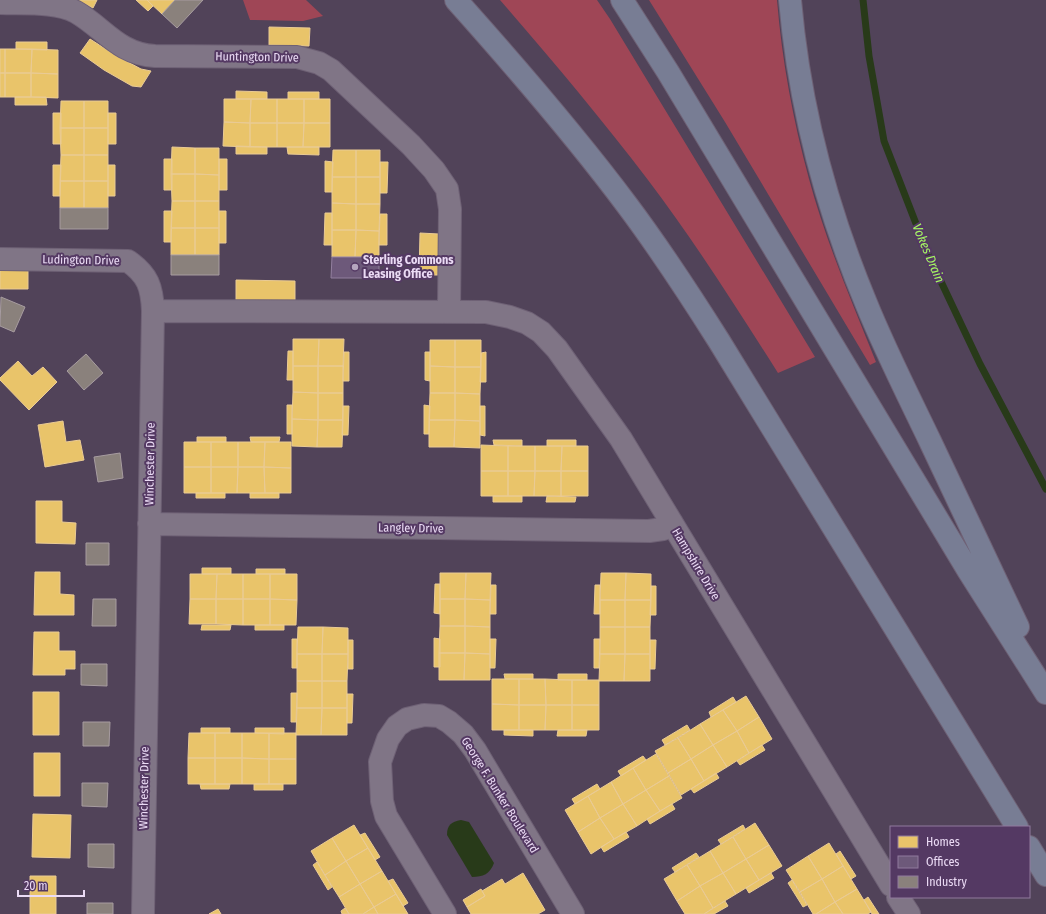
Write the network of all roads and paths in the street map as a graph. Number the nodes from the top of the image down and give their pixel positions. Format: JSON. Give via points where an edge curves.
{"nodes":[{"id":1,"x":456,"y":0,"type":"edge"},
{"id":2,"x":622,"y":0,"type":"edge"},
{"id":3,"x":790,"y":0,"type":"edge"},
{"id":4,"x":0,"y":3,"type":"edge"},
{"id":5,"x":0,"y":259,"type":"edge"},
{"id":6,"x":153,"y":311,"type":"junction"},
{"id":7,"x":449,"y":312,"type":"junction"},
{"id":8,"x":672,"y":523,"type":"junction"},
{"id":9,"x":149,"y":524,"type":"junction"},
{"id":10,"x":1046,"y":686,"type":"edge"},
{"id":11,"x":1046,"y":693,"type":"edge"},
{"id":12,"x":1016,"y":826,"type":"edge"},
{"id":13,"x":1030,"y":849,"type":"edge"},
{"id":14,"x":1046,"y":875,"type":"edge"},
{"id":15,"x":890,"y":883,"type":"edge"},
{"id":16,"x":899,"y":898,"type":"edge"},
{"id":17,"x":142,"y":914,"type":"edge"},
{"id":18,"x":445,"y":914,"type":"edge"},
{"id":19,"x":573,"y":914,"type":"edge"},
{"id":20,"x":909,"y":914,"type":"edge"}],
"edges":[{"from":1,"to":12,"type":"highway","via":[[519,70],[582,147],[672,268],[732,360]]},
{"from":2,"to":11,"type":"highway","via":[[968,570]]},
{"from":3,"to":10,"type":"highway","via":[[799,72],[820,172],[849,260],[889,355]]},
{"from":4,"to":7,"type":"street","name":"Huntington Drive","via":[[68,8],[116,42],[141,55],[297,57],[319,63],[331,70],[411,145],[447,189],[450,209]]},
{"from":5,"to":6,"type":"street","name":"Ludington Drive","via":[[128,261],[143,274],[149,284]]},
{"from":6,"to":7,"type":"street"},
{"from":6,"to":9,"type":"street","name":"Winchester Drive"},
{"from":7,"to":8,"type":"street","name":"Hampshire Drive","via":[[486,312],[510,317],[527,323],[541,332],[557,349],[621,439]]},
{"from":8,"to":9,"type":"street","name":"Langley Drive","via":[[663,529],[650,531]]},
{"from":8,"to":15,"type":"street","name":"Hampshire Drive"},
{"from":9,"to":17,"type":"street","name":"Winchester Drive"},
{"from":13,"to":14,"type":"highway"},
{"from":16,"to":20,"type":"street"},
{"from":18,"to":19,"type":"street","name":"George F. Bunker Boulevard","via":[[386,816],[382,801],[380,762],[388,739],[397,726],[407,719],[424,715],[438,716],[449,722],[463,734],[475,750]]}]}
